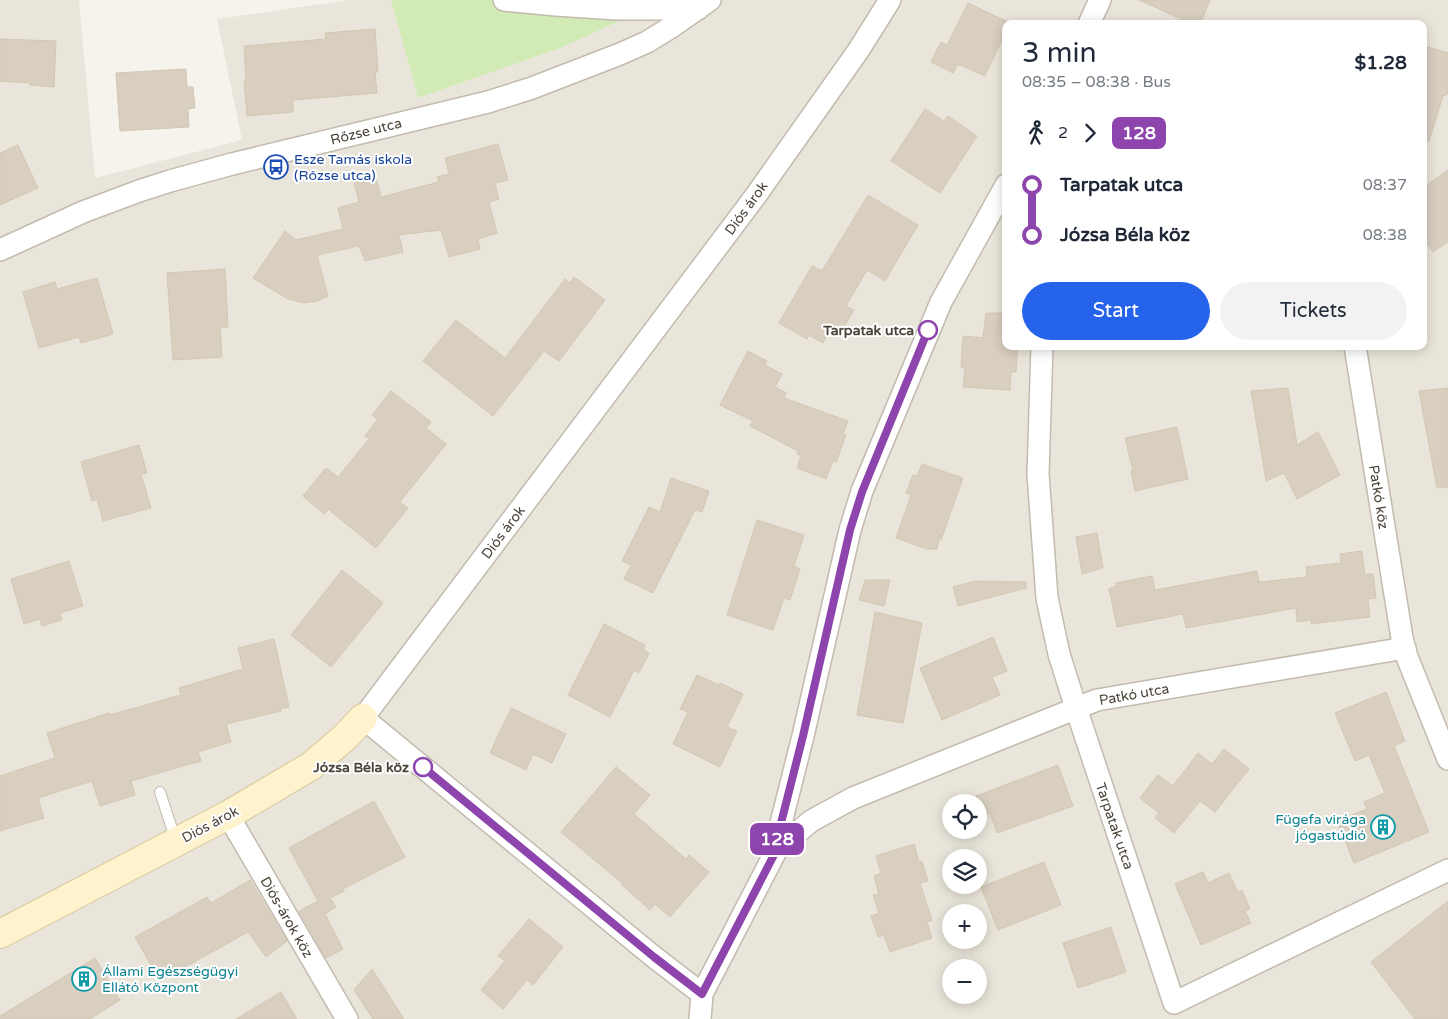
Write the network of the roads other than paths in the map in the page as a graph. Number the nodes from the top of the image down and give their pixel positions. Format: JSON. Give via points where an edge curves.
{"nodes":[{"id":1,"x":504,"y":0,"type":"edge"},
{"id":2,"x":890,"y":0,"type":"edge"},
{"id":3,"x":1100,"y":0,"type":"edge"},
{"id":4,"x":704,"y":5,"type":"edge"},
{"id":5,"x":1092,"y":20,"type":"edge"},
{"id":6,"x":1002,"y":192,"type":"edge"},
{"id":7,"x":0,"y":250,"type":"edge"},
{"id":8,"x":1042,"y":350,"type":"edge"},
{"id":9,"x":1356,"y":350,"type":"edge"},
{"id":10,"x":1405,"y":648,"type":"junction"},
{"id":11,"x":1076,"y":708,"type":"junction"},
{"id":12,"x":363,"y":718,"type":"junction"},
{"id":13,"x":1448,"y":759,"type":"edge"},
{"id":14,"x":160,"y":792,"type":"dead end"},
{"id":15,"x":228,"y":815,"type":"junction"},
{"id":16,"x":176,"y":842,"type":"junction"},
{"id":17,"x":776,"y":851,"type":"junction"},
{"id":18,"x":1448,"y":870,"type":"edge"},
{"id":19,"x":0,"y":934,"type":"edge"},
{"id":20,"x":702,"y":994,"type":"junction"},
{"id":21,"x":347,"y":1019,"type":"edge"},
{"id":22,"x":700,"y":1019,"type":"edge"}],
"edges":[{"from":1,"to":4,"type":"street","name":"Rőzse utca","via":[[616,9]]},
{"from":2,"to":12,"type":"street","name":"Diós árok","via":[[754,198]]},
{"from":3,"to":5,"type":"street"},
{"from":4,"to":7,"type":"street","name":"Rőzse utca","via":[[647,42],[532,88],[488,102],[170,181],[83,212]]},
{"from":6,"to":17,"type":"street","via":[[941,302],[862,492],[850,530]]},
{"from":8,"to":11,"type":"street","name":"Tarpatak utca","via":[[1038,474],[1047,598],[1059,654]]},
{"from":9,"to":10,"type":"street","name":"Patkó köz"},
{"from":10,"to":11,"type":"street","name":"Patkó utca","via":[[1097,700]]},
{"from":10,"to":13,"type":"street"},
{"from":11,"to":17,"type":"street","name":"Patkó utca","via":[[853,798],[811,821]]},
{"from":11,"to":18,"type":"street","name":"Tarpatak utca","via":[[1174,1003]]},
{"from":12,"to":15,"type":"street","name":"Diós árok","via":[[311,766]]},
{"from":12,"to":20,"type":"street"},
{"from":14,"to":16,"type":"lane"},
{"from":15,"to":16,"type":"street","name":"Diós árok"},
{"from":15,"to":21,"type":"street","name":"Diós-árok köz"},
{"from":16,"to":19,"type":"street","name":"Diós árok"},
{"from":17,"to":20,"type":"street"},
{"from":20,"to":22,"type":"street"}]}
